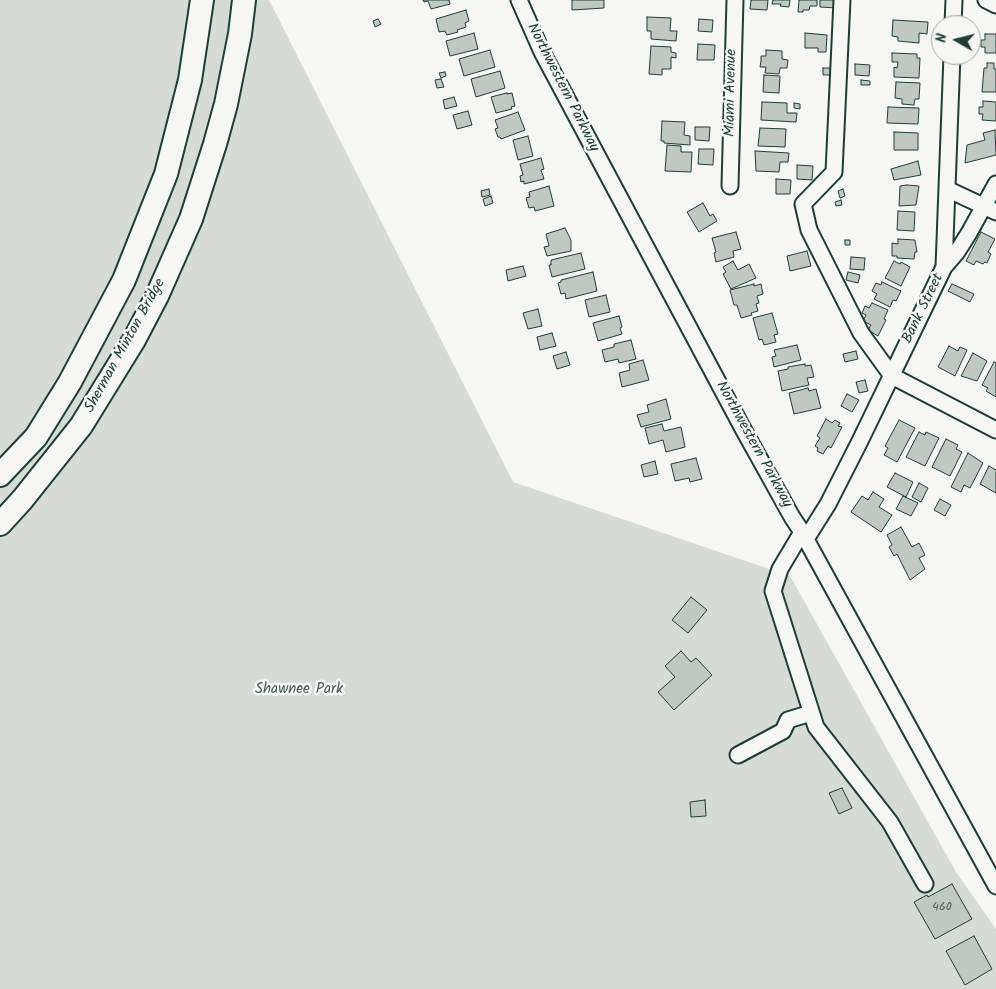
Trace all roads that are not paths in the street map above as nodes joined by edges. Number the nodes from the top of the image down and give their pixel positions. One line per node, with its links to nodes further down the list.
1 (202, 0): 19 (highway, Sherman Minton Bridge)
2 (234, 0): 20 (highway)
3 (244, 0): 21 (highway, Sherman Minton Bridge)
4 (519, 0): 22 (street, Northwestern Parkway)
5 (735, 0): 13 (street, Miami Avenue)
6 (842, 0): 17 (street)
7 (954, 0): 10 (street)
8 (986, 0): 9 (street)
9 (996, 5)
10 (953, 15)
11 (952, 65): 14 (street, Bank Street)
12 (996, 184): 15 (street)
13 (730, 186)
14 (947, 189): 15 (street); 16 (street, Bank Street)
15 (990, 210): 16 (street)
16 (944, 267): 17 (street, Bank Street)
17 (892, 376): 18 (street); 22 (street, Bank Street)
18 (996, 430)
19 (0, 475)
20 (0, 513)
21 (0, 524)
22 (804, 535): 23 (street, Bank Street); 26 (street, Northwestern Parkway)
23 (811, 713): 24 (street); 25 (street, Bank Street)
24 (738, 755)
25 (925, 884)
26 (996, 886)

